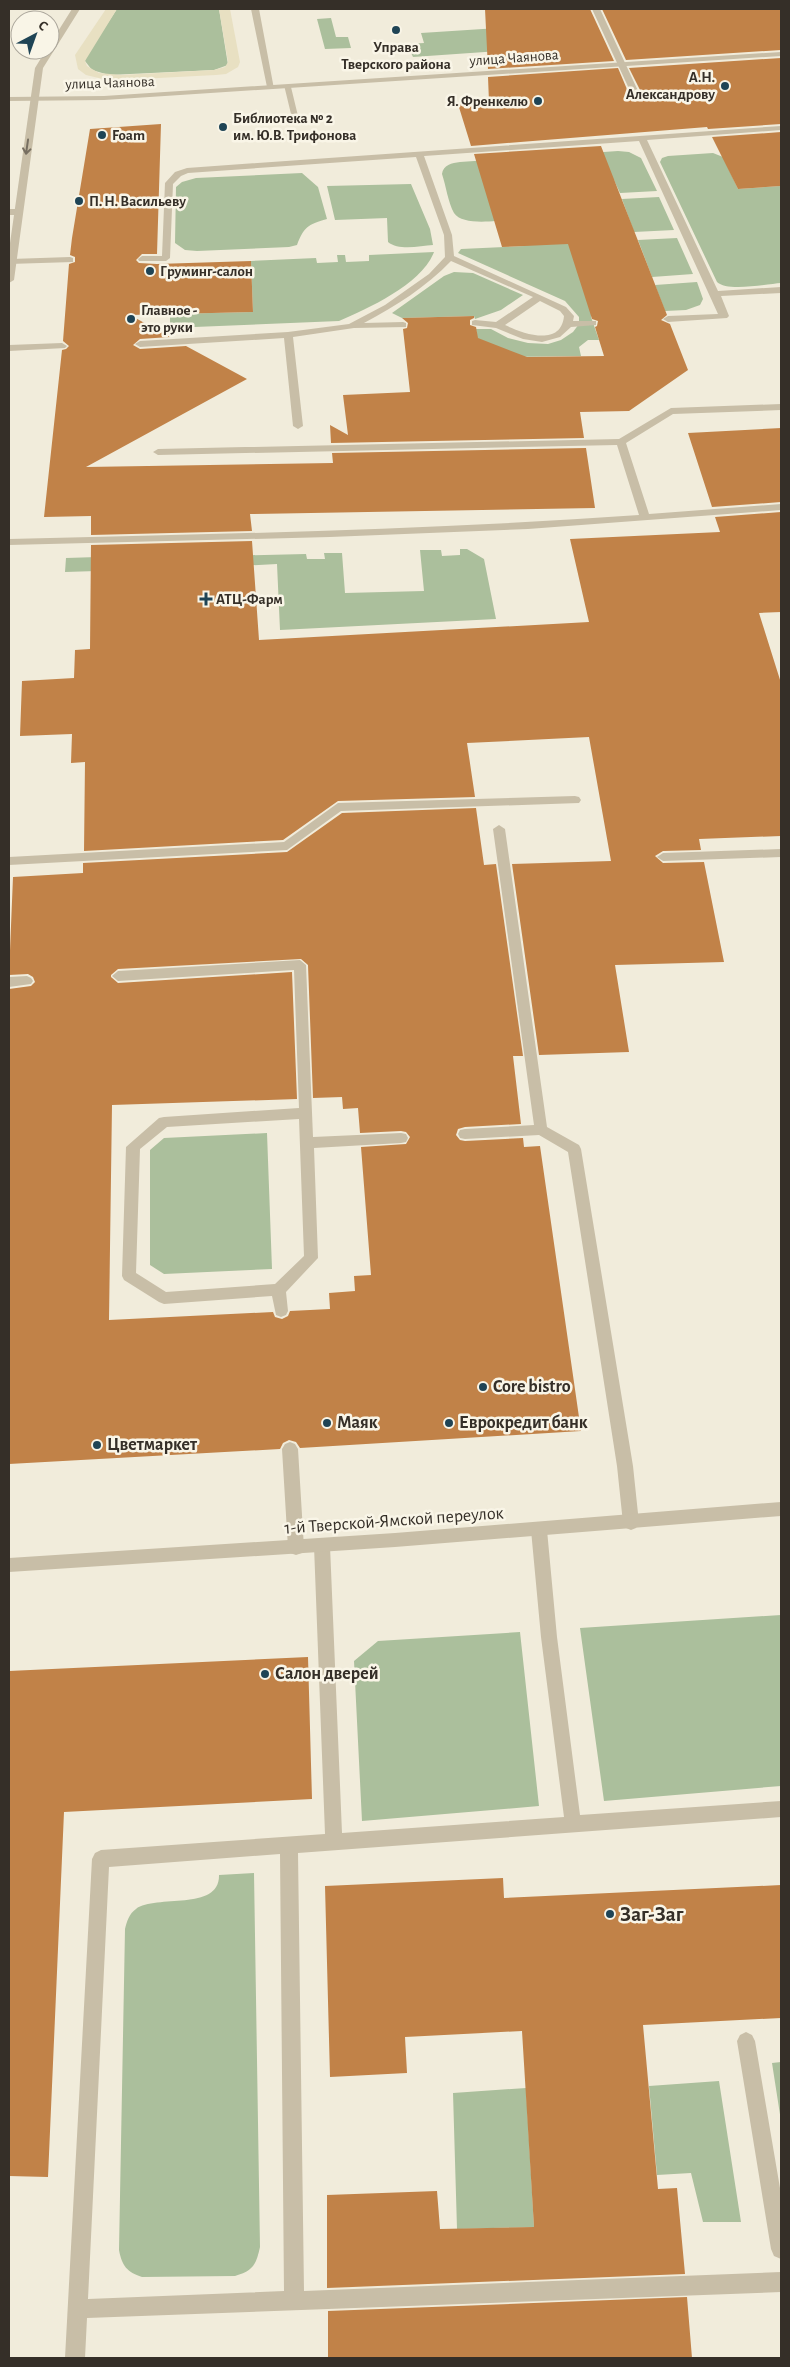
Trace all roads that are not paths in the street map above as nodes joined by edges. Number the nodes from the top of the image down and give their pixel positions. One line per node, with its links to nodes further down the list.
1 (76, 9): 10 (street)
2 (255, 9): 6 (street)
3 (596, 9): 5 (street)
4 (781, 54): 5 (street, улица Чаянова)
5 (622, 65): 7 (street, улица Чаянова); 8 (street)
6 (271, 87): 7 (street, улица Чаянова); 10 (street, улица Чаянова)
7 (287, 87): 11 (street)
8 (635, 93)
9 (9, 99): 10 (street, улица Чаянова)
10 (33, 99): 17 (street, one-way to 17)
11 (295, 114)
12 (781, 128): 13 (street)
13 (642, 138): 15 (street); 24 (street)
14 (304, 153): 16 (street)
15 (419, 154): 16 (street); 18 (street)
16 (307, 162): 19 (street)
17 (14, 212): 21 (street)
18 (450, 257): 25 (street); 32 (street)
19 (142, 258)
20 (70, 260): 21 (street)
21 (11, 262): 22 (street)
22 (9, 280)
23 (781, 290): 24 (street)
24 (715, 294): 26 (street)
25 (540, 297): 29 (street); 31 (street)
26 (668, 319)
27 (475, 323): 31 (street)
28 (593, 323): 29 (street)
29 (569, 324): 31 (street)
30 (402, 325): 32 (street)
31 (498, 325)
32 (351, 326): 33 (street)
33 (288, 334): 34 (street); 38 (street)
34 (140, 344)
35 (62, 346): 36 (street)
36 (9, 348)
37 (781, 407): 39 (street)
38 (298, 426)
39 (621, 442): 40 (street); 42 (street)
40 (158, 452)
41 (781, 508): 42 (street)
42 (645, 517): 43 (street)
43 (9, 542)
44 (575, 800): 48 (lane)
45 (499, 829): 53 (street)
46 (781, 853): 47 (street)
47 (663, 857)
48 (9, 861)
49 (118, 976): 52 (street)
50 (27, 981): 51 (street)
51 (9, 982)
52 (305, 1113): 56 (street); 57 (street)
53 (541, 1130): 54 (street); 61 (street)
54 (465, 1134)
55 (401, 1138): 56 (street)
56 (307, 1143): 57 (street)
57 (279, 1290): 58 (street)
58 (281, 1311)
59 (290, 1449): 64 (street)
60 (781, 1509): 61 (street, 1-й Тверской-Ямской переулок)
61 (631, 1522): 62 (street, 1-й Тверской-Ямской переулок)
62 (539, 1530): 63 (street, 1-й Тверской-Ямской переулок); 67 (street)
63 (322, 1546): 64 (street, 1-й Тверской-Ямской переулок); 68 (street)
64 (296, 1548): 65 (street, 1-й Тверской-Ямской переулок)
65 (9, 1564)
66 (781, 1809): 67 (street)
67 (573, 1824): 68 (street)
68 (334, 1842): 69 (street)
69 (289, 1845): 73 (street); 74 (street)
70 (746, 2041): 71 (street)
71 (781, 2249)
72 (781, 2282): 73 (street)
73 (294, 2300): 74 (street)
74 (78, 2309): 75 (street)
75 (75, 2358)

